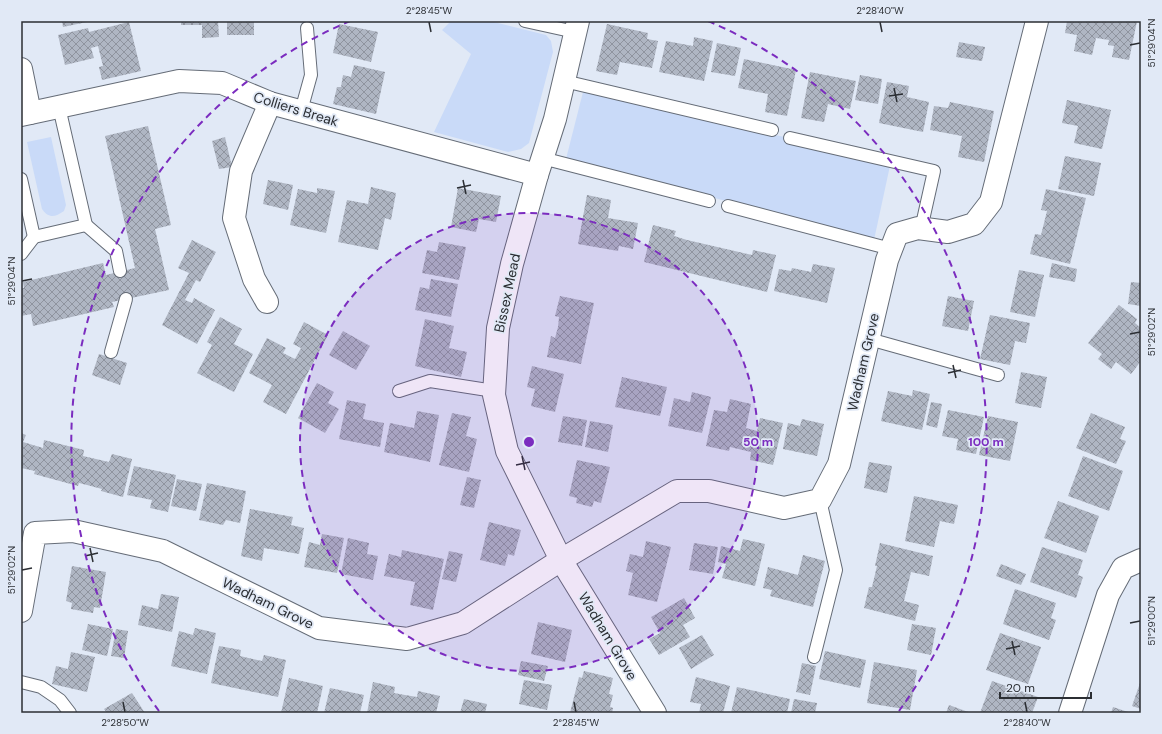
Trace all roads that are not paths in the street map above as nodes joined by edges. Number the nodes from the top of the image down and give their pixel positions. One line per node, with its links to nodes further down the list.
1 (525, 21): 3 (lane)
2 (1037, 21): 18 (street, Wadham Grove)
3 (576, 27): 6 (street, Bissex Mead)
4 (307, 28): 9 (lane)
5 (21, 69): 10 (street, Colliers Break)
6 (564, 81): 11 (lane); 13 (street, Bissex Mead)
7 (270, 104): 8 (street, Colliers Break); 9 (street, Colliers Break); 24 (street)
8 (59, 107): 10 (street, Colliers Break); 17 (lane)
9 (300, 112): 13 (street, Colliers Break)
10 (26, 114)
11 (772, 130)
12 (790, 138): 18 (lane)
13 (539, 166): 15 (lane); 29 (street, Bissex Mead)
14 (21, 179): 19 (lane)
15 (709, 201)
16 (728, 206): 20 (lane)
17 (86, 225): 19 (lane); 22 (lane)
18 (921, 229): 20 (street, Wadham Grove)
19 (34, 237): 21 (lane)
20 (892, 249): 25 (street, Wadham Grove)
21 (21, 254)
22 (120, 271)
23 (126, 299): 26 (lane)
24 (267, 302)
25 (869, 339): 27 (lane); 30 (street, Wadham Grove)
26 (111, 352)
27 (998, 375)
28 (399, 391): 29 (lane)
29 (494, 391): 32 (street, Bissex Mead)
30 (820, 500): 32 (street, Wadham Grove); 35 (lane)
31 (28, 531): 32 (street, Wadham Grove); 34 (street, Wadham Grove)
32 (561, 560): 38 (street, Wadham Grove)
33 (1141, 560): 39 (street)
34 (21, 611)
35 (814, 657)
36 (21, 682): 37 (lane)
37 (70, 713)
38 (655, 713)
39 (1070, 713)

